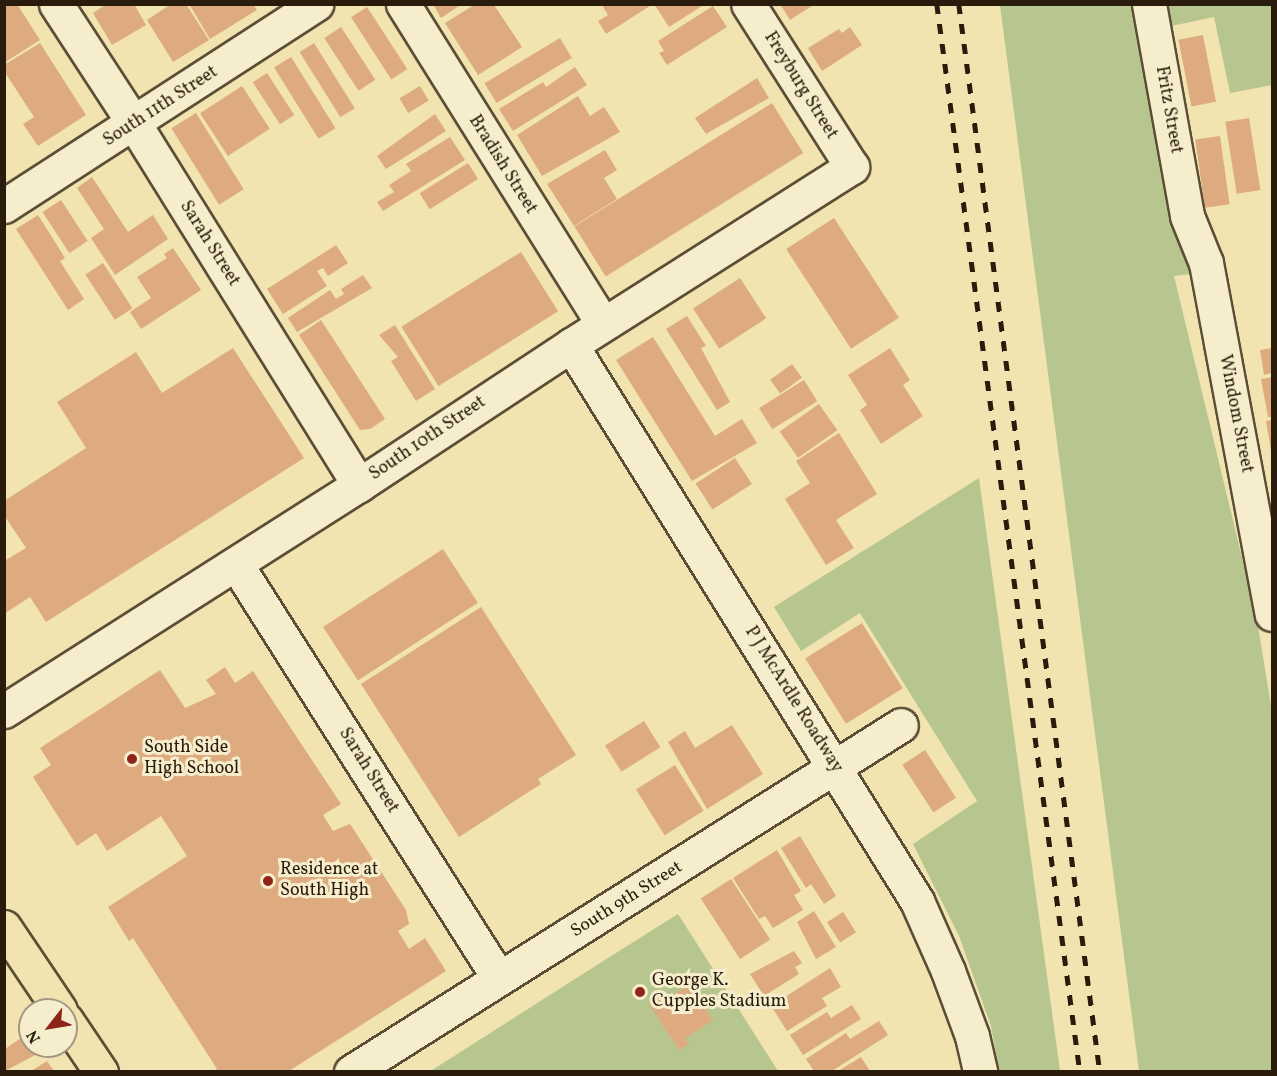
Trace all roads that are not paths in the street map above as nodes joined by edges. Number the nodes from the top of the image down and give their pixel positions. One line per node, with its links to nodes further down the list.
1 (56, 4): 6 (street, Sarah Street)
2 (316, 4): 6 (street, South 11th Street)
3 (403, 4): 10 (street, Bradish Street)
4 (748, 4): 7 (street, Freyburg Street)
5 (1149, 4): 9 (street, Fritz Street)
6 (135, 124): 8 (street, South 11th Street); 12 (street, Sarah Street)
7 (852, 167): 10 (street, South 10th Street)
8 (4, 206)
9 (1187, 216): 14 (street, Windom Street)
10 (603, 324): 11 (street, South 10th Street)
11 (571, 345): 12 (street, South 10th Street); 17 (street, P J McArdle Roadway)
12 (359, 485): 13 (street, South 10th Street)
13 (236, 564): 15 (street, South 10th Street); 19 (street, Sarah Street)
14 (1272, 614)
15 (4, 711)
16 (901, 725): 17 (street, South 9th Street)
17 (834, 766): 19 (street, South 9th Street); 24 (street, P J McArdle Roadway)
18 (4, 927): 20 (main road)
19 (499, 979): 23 (street, South 9th Street)
20 (52, 998)
21 (78, 1037): 22 (main road)
22 (101, 1071)
23 (351, 1071)
24 (980, 1071)

